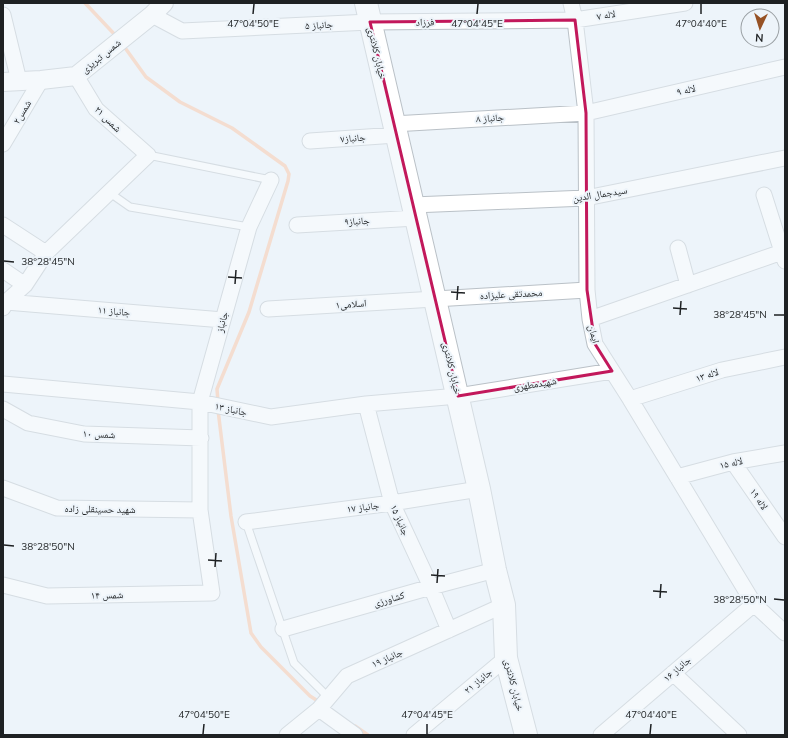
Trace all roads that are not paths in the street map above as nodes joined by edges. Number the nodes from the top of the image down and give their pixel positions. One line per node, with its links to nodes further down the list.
1 (571, 3): 6 (street, ایمان)
2 (685, 3): 6 (street, لاله ۷)
3 (158, 9): 4 (street, جانباز ۵); 8 (street, شمس تبریزی)
4 (368, 13): 6 (street, فرزاد); 12 (main road, خیابان کلانتری)
5 (3, 15): 10 (street)
6 (575, 20): 11 (street, ایمان)
7 (785, 67): 11 (street, لاله ۹)
8 (76, 76): 9 (street, شمس تبریزی); 15 (street, شمس ۲۱)
9 (41, 80): 10 (street, شمس تبریزی); 14 (street, شمس۲)
10 (11, 81)
11 (586, 113): 12 (street, جانباز ۸); 20 (street, ایمان)
12 (395, 129): 13 (street, جانباز۷); 21 (main road, خیابان کلانتری)
13 (310, 141)
14 (3, 144)
15 (148, 156): 17 (lane, جانباز); 18 (street)
16 (785, 158): 20 (street, سیدجمال الدین)
17 (271, 180): 24 (street, جانباز)
18 (110, 193): 24 (lane); 26 (street)
19 (764, 195): 27 (street)
20 (586, 198): 21 (street, سیدجمال الدین); 31 (street, ایمان)
21 (414, 211): 23 (street, جانباز۹); 32 (main road, خیابان کلانتری)
22 (3, 225): 26 (street)
23 (297, 225)
24 (249, 227): 36 (street, جانباز)
25 (678, 248): 30 (street)
26 (46, 253): 29 (street)
27 (784, 257): 30 (street)
28 (3, 270): 29 (street)
29 (25, 285): 33 (street)
30 (688, 285): 35 (street)
31 (586, 290): 32 (street, محمدتقی علیزاده); 35 (street, ایمان)
32 (435, 298): 34 (street, اسلامی۱); 40 (main road, خیابان کلانتری)
33 (4, 305): 36 (street, جانباز ۱۱)
34 (268, 309)
35 (590, 319): 38 (street, ایمان)
36 (223, 320): 42 (street, جانباز)
37 (785, 357): 41 (street, لاله ۱۳)
38 (612, 371): 40 (street, شهیدمطهری); 41 (street, ایمان)
39 (3, 384): 42 (street, جانباز ۱۳)
40 (458, 396): 43 (street, جانباز ۱۳); 50 (main road, خیابان کلانتری)
41 (630, 399): 48 (street, ایمان)
42 (200, 402): 43 (street, جانباز ۱۳); 45 (street, جانباز)
43 (366, 404): 51 (street, جانباز ۱۵)
44 (3, 409): 45 (street, شمس ۱۰)
45 (200, 438): 52 (street, جانباز)
46 (785, 453): 47 (street, لاله ۱۵)
47 (734, 462): 48 (street, لاله ۱۵); 54 (street, لاله ۱۹)
48 (677, 477): 59 (street, ایمان)
49 (3, 488): 52 (street, شهید حسینقلی زاده)
50 (479, 489): 51 (street, جانباز ۱۷); 55 (main road, خیابان کلانتری)
51 (392, 503): 53 (street, جانباز ۱۷); 57 (street, جانباز ۱۵)
52 (200, 510): 58 (street, جانباز)
53 (246, 522): 61 (lane)
54 (785, 537)
55 (496, 570): 57 (street, کشاورزی); 60 (main road, خیابان کلانتری)
56 (3, 585): 58 (street, شمس ۱۴)
57 (431, 587): 61 (street, کشاورزی); 62 (street, جانباز ۱۵)
58 (212, 593)
59 (754, 604): 63 (street, ایمان); 65 (street, جانباز ۱۶)
60 (504, 605): 62 (street, جانباز ۱۹); 64 (main road, خیابان کلانتری)
61 (283, 629): 66 (lane)
62 (449, 630): 66 (street, جانباز ۱۹)
63 (785, 633)
64 (506, 658): 70 (street, جانباز ۲۱); 71 (main road, خیابان کلانتری)
65 (674, 673): 72 (street, جانباز ۱۶); 73 (street)
66 (328, 697): 67 (street, جانباز ۱۹)
67 (319, 709): 68 (street, جانباز ۱۹); 69 (street)
68 (287, 735)
69 (355, 735)
70 (414, 735)
71 (526, 735)
72 (601, 735)
73 (739, 735)

